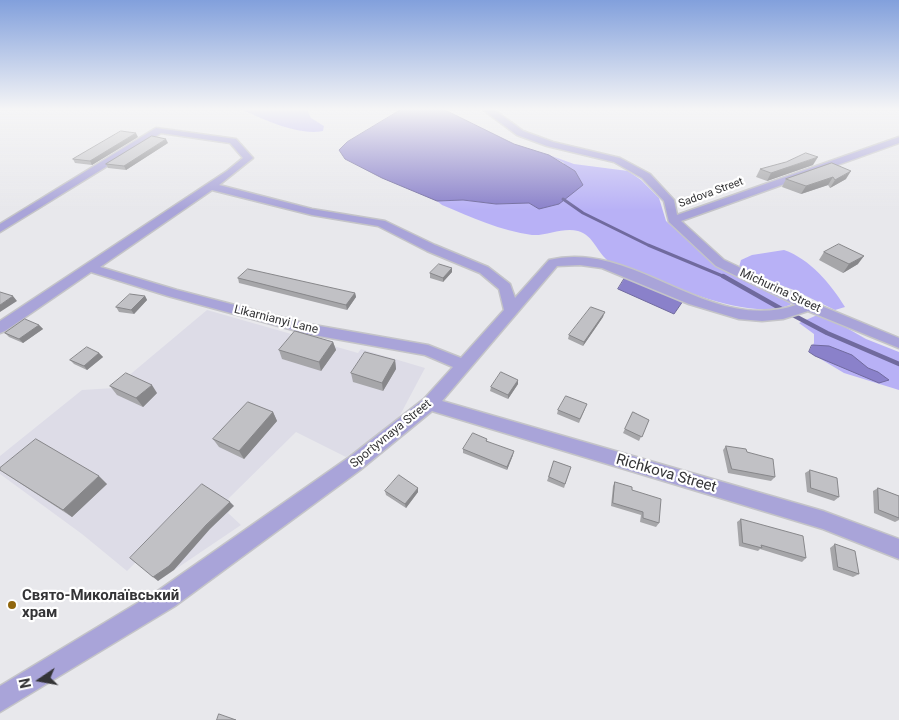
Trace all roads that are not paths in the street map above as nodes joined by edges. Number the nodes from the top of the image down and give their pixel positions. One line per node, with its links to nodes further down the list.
1 (139, 143): 7 (street)
2 (234, 143): 5 (street)
3 (546, 143): 6 (street, Sadova Street)
4 (892, 143): 6 (street, Sadova Street)
5 (210, 186): 8 (street); 10 (street)
6 (672, 220): 9 (street, Michurina Street)
7 (0, 229)
8 (90, 268): 11 (street); 13 (street, Likarnianyi Lane)
9 (809, 306): 10 (street, Sportyvnaya Street); 12 (street, Michurina Street)
10 (511, 311): 13 (street, Sportyvnaya Street)
11 (0, 328)
12 (899, 343)
13 (462, 365): 14 (street, Sportyvnaya Street)
14 (430, 404): 15 (street, Richkova Street); 16 (street, Sportyvnaya Street)
15 (899, 549)
16 (0, 700)

